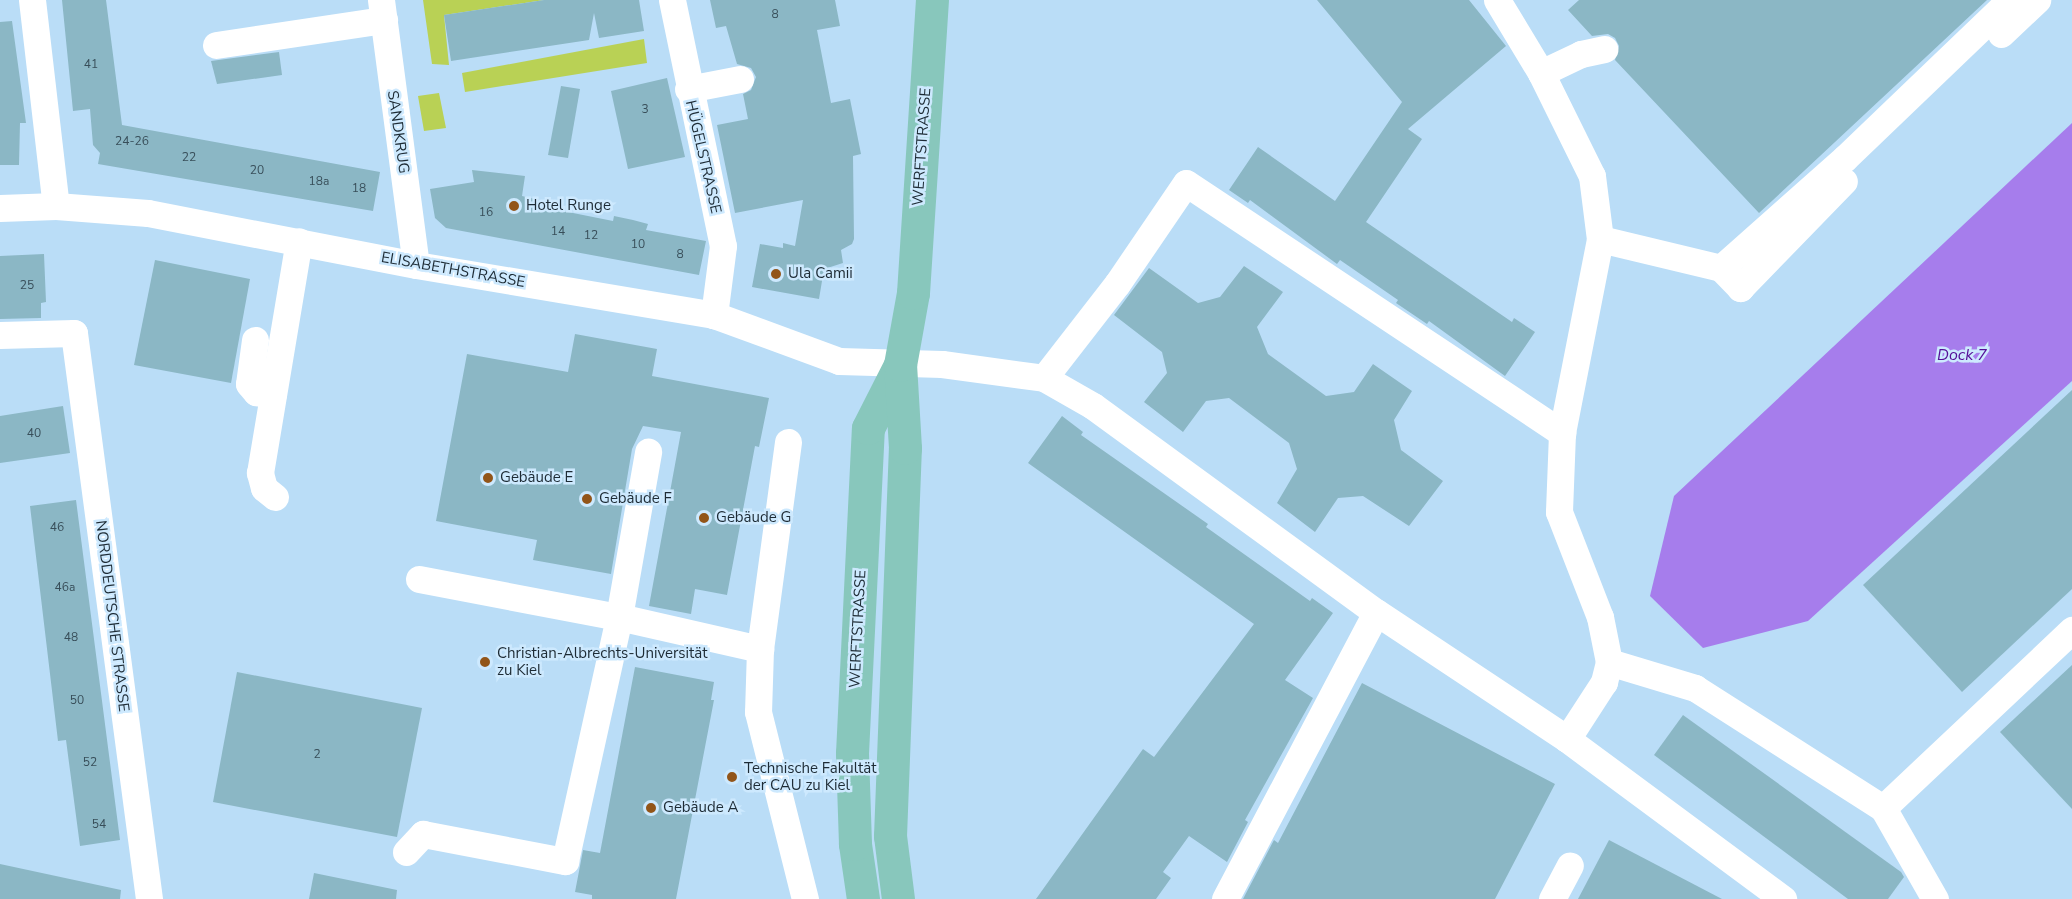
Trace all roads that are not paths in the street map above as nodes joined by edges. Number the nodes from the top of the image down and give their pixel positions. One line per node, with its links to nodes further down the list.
1 (32, 0): 14 (street)
2 (672, 0): 12 (street, HÜGELSTRASSE)
3 (932, 0): 22 (main road, WERFTSTRASSE)
4 (1497, 0): 10 (street)
5 (2010, 0): 13 (street)
6 (2037, 0): 13 (street)
7 (382, 10): 8 (street); 18 (street, SANDKRUG)
8 (216, 45)
9 (1604, 49): 10 (street)
10 (1541, 73): 16 (street)
11 (740, 79): 12 (street)
12 (688, 89): 19 (street, HÜGELSTRASSE)
13 (1850, 164): 16 (street)
14 (56, 206): 15 (street, ELISABETHSTRASSE); 17 (street, ELISABETHSTRASSE)
15 (0, 208)
16 (1599, 239): 25 (street)
17 (299, 242): 18 (street, ELISABETHSTRASSE); 24 (street)
18 (416, 265): 19 (street, ELISABETHSTRASSE)
19 (714, 315): 22 (street, ELISABETHSTRASSE)
20 (0, 336): 39 (street, NORDDEUTSCHE STRASSE)
21 (255, 340): 24 (street)
22 (900, 365): 23 (street, ELISABETHSTRASSE); 41 (main road, WERFTSTRASSE); 42 (main road, WERFTSTRASSE)
23 (1044, 378): 25 (street); 30 (street)
24 (273, 395): 28 (street)
25 (1562, 433): 34 (street)
26 (788, 442): 33 (street)
27 (648, 452): 31 (street)
28 (275, 497)
29 (419, 579): 31 (street)
30 (1376, 612): 35 (street); 43 (street)
31 (619, 617): 33 (street); 37 (street)
32 (2072, 630): 36 (street)
33 (759, 649): 40 (street)
34 (1609, 662): 35 (street); 36 (street)
35 (1567, 739): 45 (street)
36 (1884, 808): 46 (street)
37 (406, 852)
38 (1570, 865): 44 (street)
39 (149, 899)
40 (805, 899)
41 (863, 899)
42 (898, 899)
43 (1225, 899)
44 (1552, 899)
45 (1783, 899)
46 (1935, 899)

